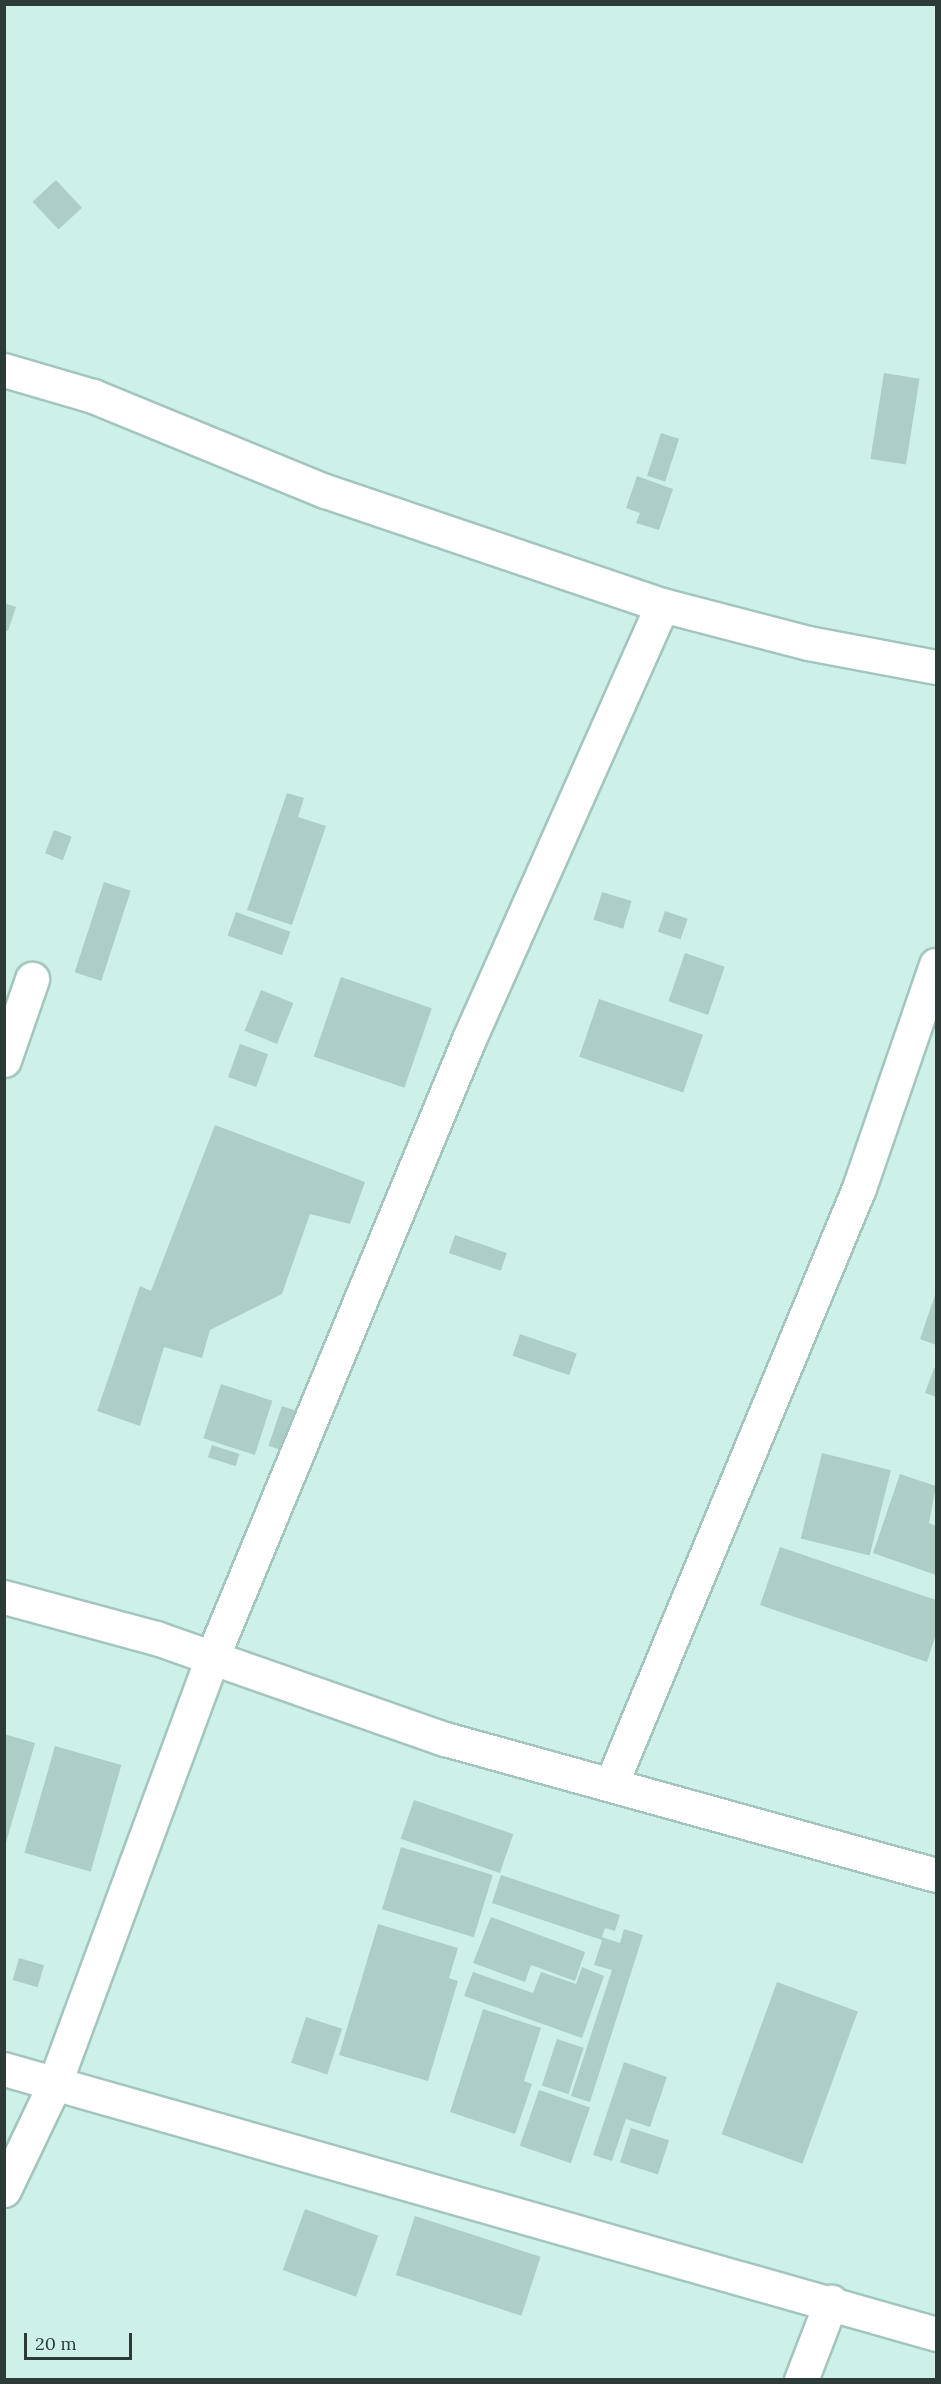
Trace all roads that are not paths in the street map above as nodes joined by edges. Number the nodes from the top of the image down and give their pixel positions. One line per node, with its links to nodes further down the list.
1 (4, 370): 2 (street)
2 (662, 605): 3 (street); 8 (street)
3 (936, 667)
4 (936, 965): 9 (street)
5 (32, 979): 6 (street)
6 (4, 1060)
7 (4, 1596): 8 (street)
8 (211, 1660): 9 (street); 12 (street)
9 (612, 1782): 10 (street)
10 (936, 1875)
11 (4, 2069): 12 (street)
12 (54, 2085): 13 (street); 14 (street)
13 (4, 2190)
14 (831, 2302): 15 (street); 16 (street)
15 (936, 2334)
16 (801, 2379)

